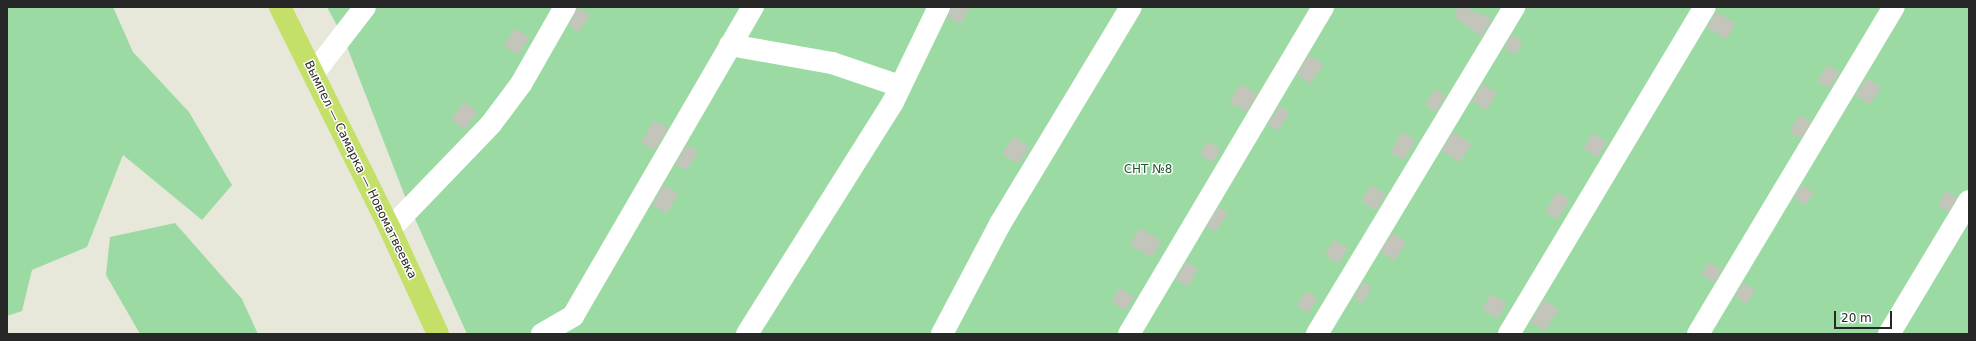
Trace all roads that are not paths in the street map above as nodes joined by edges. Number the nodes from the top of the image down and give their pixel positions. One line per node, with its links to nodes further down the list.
1 (280, 7): 12 (main road, Вымпел — Самарка — Новоматвеевка)
2 (365, 7): 12 (street)
3 (565, 7): 15 (street)
4 (753, 7): 11 (street)
5 (938, 7): 13 (street)
6 (1131, 7): 19 (street)
7 (1323, 7): 20 (street)
8 (1514, 7): 21 (street)
9 (1705, 7): 22 (street)
10 (1894, 7): 23 (street)
11 (730, 45): 13 (street); 17 (street)
12 (314, 73): 15 (main road, Вымпел — Самарка — Новоматвеевка)
13 (900, 86): 18 (street)
14 (1969, 201): 24 (street)
15 (390, 229): 16 (main road, Вымпел — Самарка — Новоматвеевка)
16 (438, 334)
17 (542, 334)
18 (747, 334)
19 (942, 334)
20 (1129, 334)
21 (1317, 334)
22 (1509, 334)
23 (1698, 334)
24 (1890, 334)

